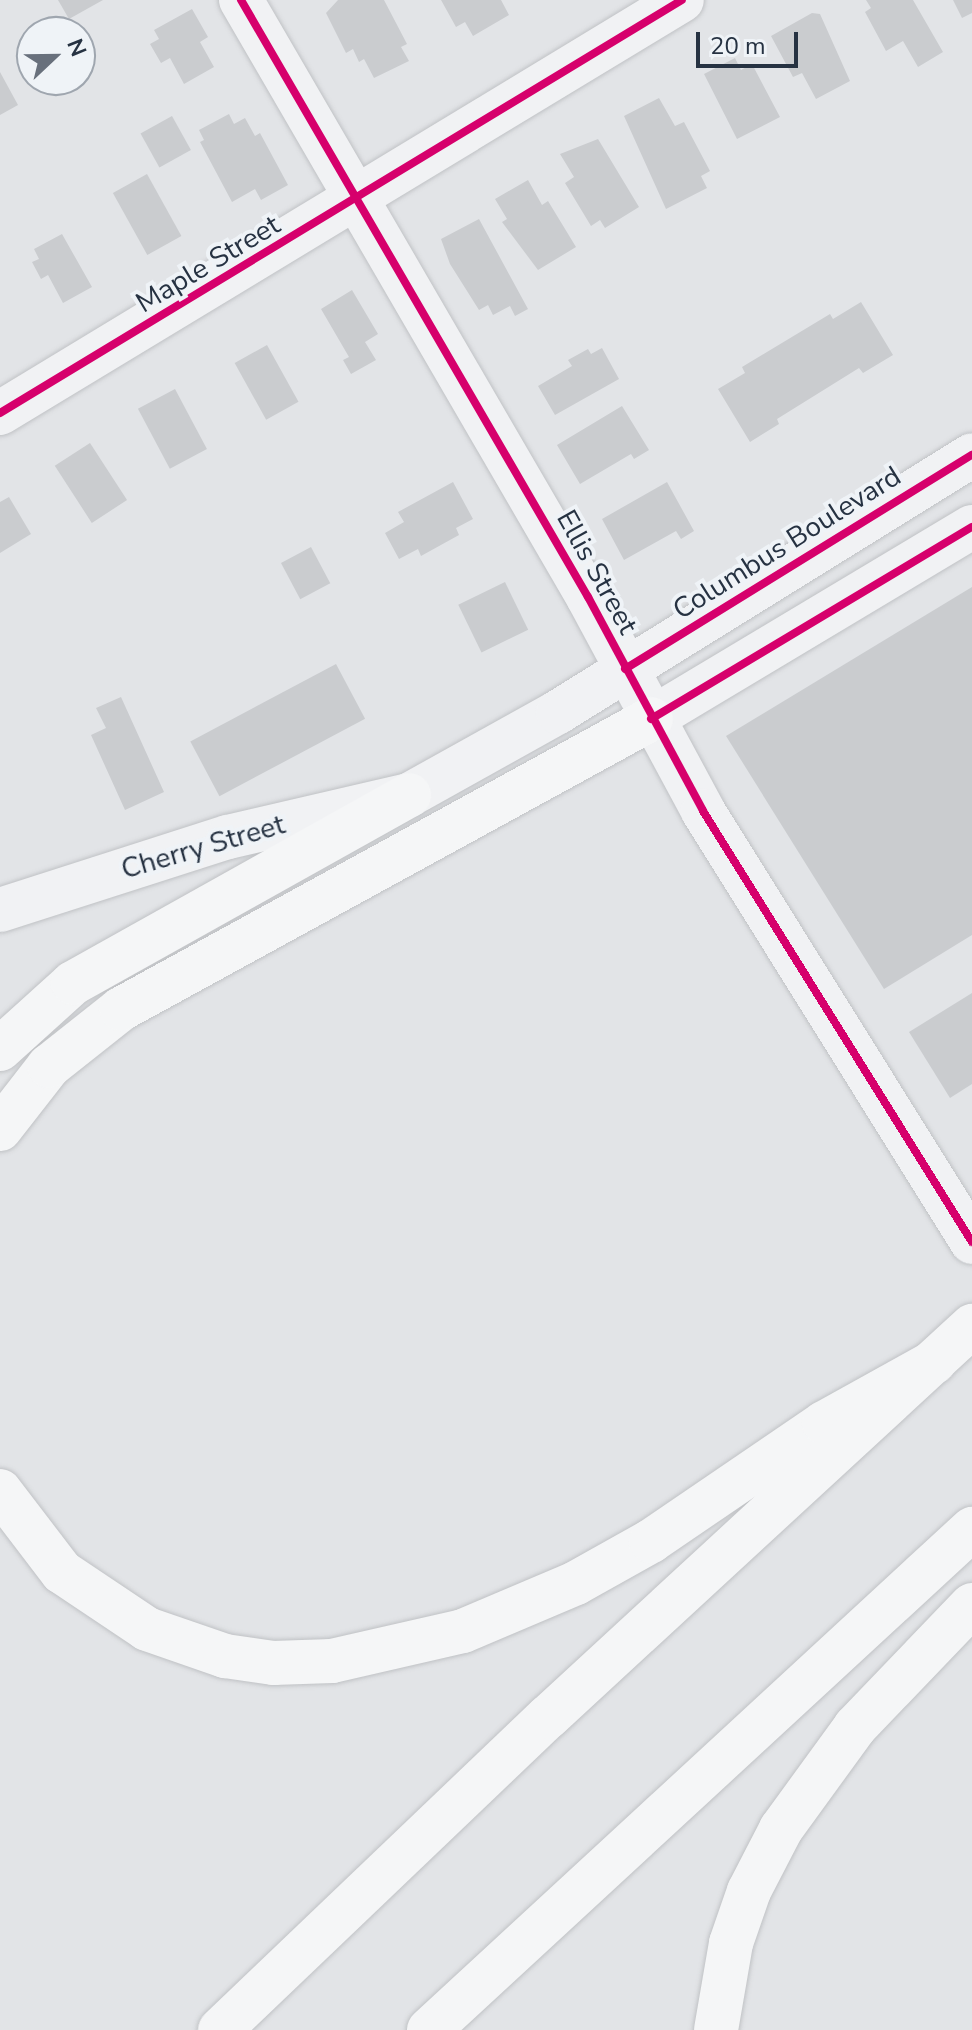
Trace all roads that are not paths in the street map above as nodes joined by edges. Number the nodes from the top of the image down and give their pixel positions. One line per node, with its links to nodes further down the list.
1 (241, 0): 3 (street, Ellis Street)
2 (682, 0): 3 (street, Maple Street)
3 (355, 202): 4 (street, Maple Street); 7 (street, Ellis Street)
4 (0, 413)
5 (972, 455): 7 (street, Columbus Boulevard)
6 (972, 527): 8 (street)
7 (625, 669): 8 (street, Ellis Street); 9 (street, Columbus Boulevard)
8 (651, 719): 12 (highway); 13 (street, Ellis Street)
9 (409, 795): 10 (street, Cherry Street); 11 (highway)
10 (0, 910)
11 (0, 1049)
12 (0, 1129)
13 (962, 1225)
14 (972, 1326): 15 (highway)
15 (934, 1362): 16 (highway); 19 (highway)
16 (0, 1491)
17 (972, 1529): 20 (highway)
18 (972, 1605): 21 (highway)
19 (220, 2030)
20 (429, 2030)
21 (716, 2030)

